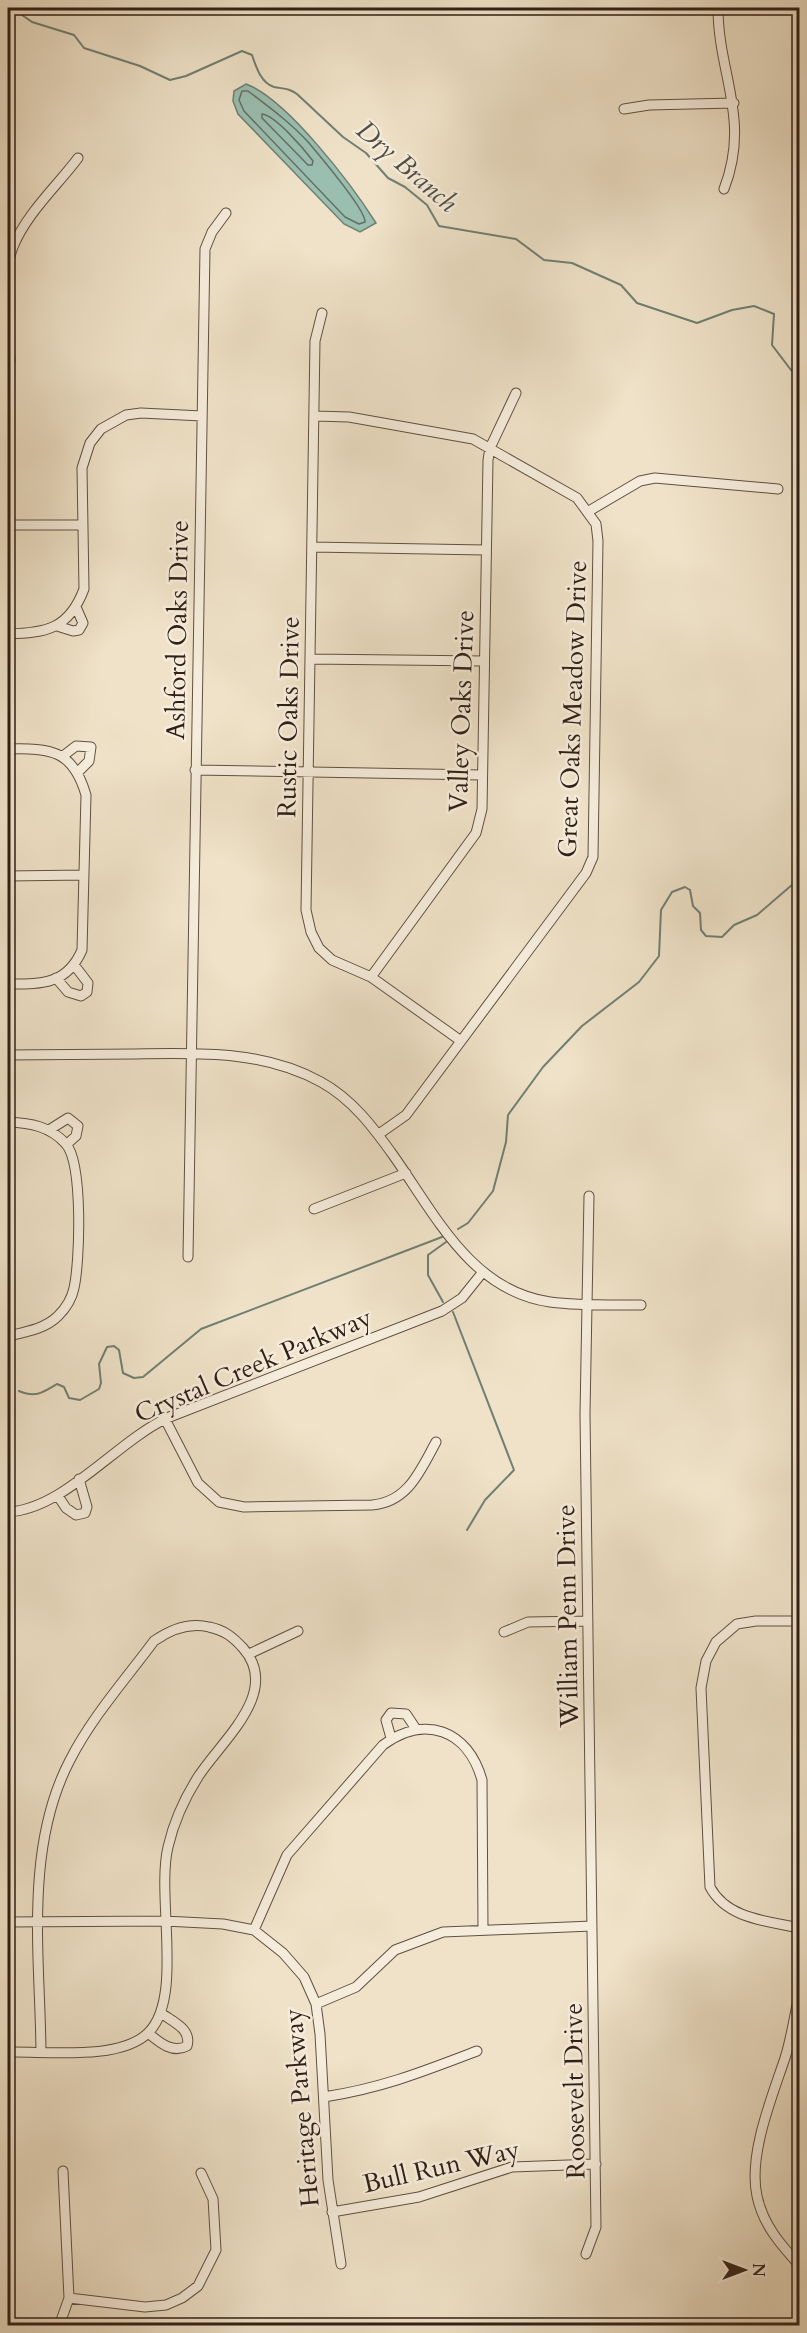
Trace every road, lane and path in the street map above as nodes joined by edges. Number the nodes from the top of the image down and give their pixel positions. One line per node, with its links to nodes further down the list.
1 (718, 8): 2 (street)
2 (734, 103): 3 (street); 5 (street)
3 (624, 109)
4 (78, 158): 7 (street)
5 (724, 189)
6 (226, 213): 11 (street, Ashford Oaks Drive)
7 (8, 303): 9 (street)
8 (322, 314): 12 (street, Rustic Oaks Drive)
9 (8, 370)
10 (516, 393): 13 (street)
11 (202, 416): 17 (street); 27 (street, Ashford Oaks Drive)
12 (315, 416): 13 (street); 18 (street, Rustic Oaks Drive)
13 (490, 448): 15 (street); 19 (street, Valley Oaks Drive)
14 (778, 489): 15 (street)
15 (589, 511): 37 (street, Great Oaks Meadow Drive)
16 (8, 525): 17 (street)
17 (83, 525): 20 (street)
18 (312, 547): 19 (street); 23 (street, Rustic Oaks Drive)
19 (486, 550): 24 (street, Valley Oaks Drive)
20 (76, 607): 21 (street); 21 (street)
21 (57, 626): 22 (street)
22 (8, 634)
23 (310, 659): 24 (street); 29 (street, Rustic Oaks Drive)
24 (484, 662): 30 (street, Valley Oaks Drive)
25 (8, 749): 26 (street)
26 (63, 756): 28 (street); 28 (street)
27 (195, 770): 29 (street); 38 (street, Ashford Oaks Drive)
28 (78, 772): 31 (street)
29 (309, 772): 30 (street); 34 (street, Rustic Oaks Drive)
30 (483, 775): 34 (street, Valley Oaks Drive)
31 (84, 875): 32 (street); 33 (street)
32 (8, 876)
33 (75, 966): 35 (street); 35 (street)
34 (371, 977): 37 (street, Rustic Oaks Drive)
35 (56, 978): 36 (street)
36 (8, 984)
37 (461, 1041): 42 (street, Great Oaks Meadow Drive)
38 (191, 1053): 39 (street); 42 (street); 47 (street, Ashford Oaks Drive)
39 (8, 1055)
40 (8, 1122): 41 (street)
41 (49, 1130): 43 (street); 43 (street)
42 (379, 1134): 44 (street)
43 (67, 1144): 51 (street)
44 (406, 1173): 46 (street); 48 (street)
45 (589, 1196): 49 (street, William Penn Drive)
46 (314, 1209)
47 (188, 1257)
48 (482, 1273): 49 (street); 52 (street, Crystal Creek Parkway)
49 (587, 1305): 50 (street); 57 (street, William Penn Drive)
50 (641, 1305)
51 (8, 1336)
52 (165, 1419): 53 (street); 54 (street, Crystal Creek Parkway)
53 (436, 1442)
54 (79, 1479): 55 (street, Crystal Creek Parkway); 55 (street)
55 (58, 1496): 56 (street, Crystal Creek Parkway)
56 (8, 1512)
57 (588, 1621): 60 (street); 67 (street, William Penn Drive)
58 (800, 1621): 68 (street)
59 (298, 1631): 61 (street)
60 (504, 1632)
61 (249, 1654): 64 (street); 66 (street)
62 (416, 1729): 63 (street); 63 (street); 70 (street)
63 (391, 1738): 69 (street)
64 (165, 1921): 66 (street, Heritage Parkway); 69 (street, Heritage Parkway); 73 (street)
65 (8, 1922): 66 (street, Heritage Parkway)
66 (39, 1922): 75 (street)
67 (592, 1926): 70 (street); 79 (street, Roosevelt Drive)
68 (800, 1928)
69 (254, 1930): 72 (street, Heritage Parkway)
70 (483, 1930): 72 (street)
71 (800, 1990): 85 (street)
72 (316, 2004): 78 (street, Heritage Parkway)
73 (161, 2013): 74 (street); 74 (street)
74 (148, 2033): 75 (street)
75 (41, 2051): 77 (street)
76 (477, 2051): 78 (street)
77 (8, 2052)
78 (324, 2097): 82 (street, Heritage Parkway)
79 (596, 2164): 82 (street, Bull Run Way); 83 (street, Roosevelt Drive)
80 (63, 2171): 86 (street)
81 (201, 2173): 86 (street)
82 (332, 2211): 84 (street, Heritage Parkway)
83 (586, 2254)
84 (341, 2264)
85 (800, 2266)
86 (69, 2298): 87 (street)
87 (59, 2325)

